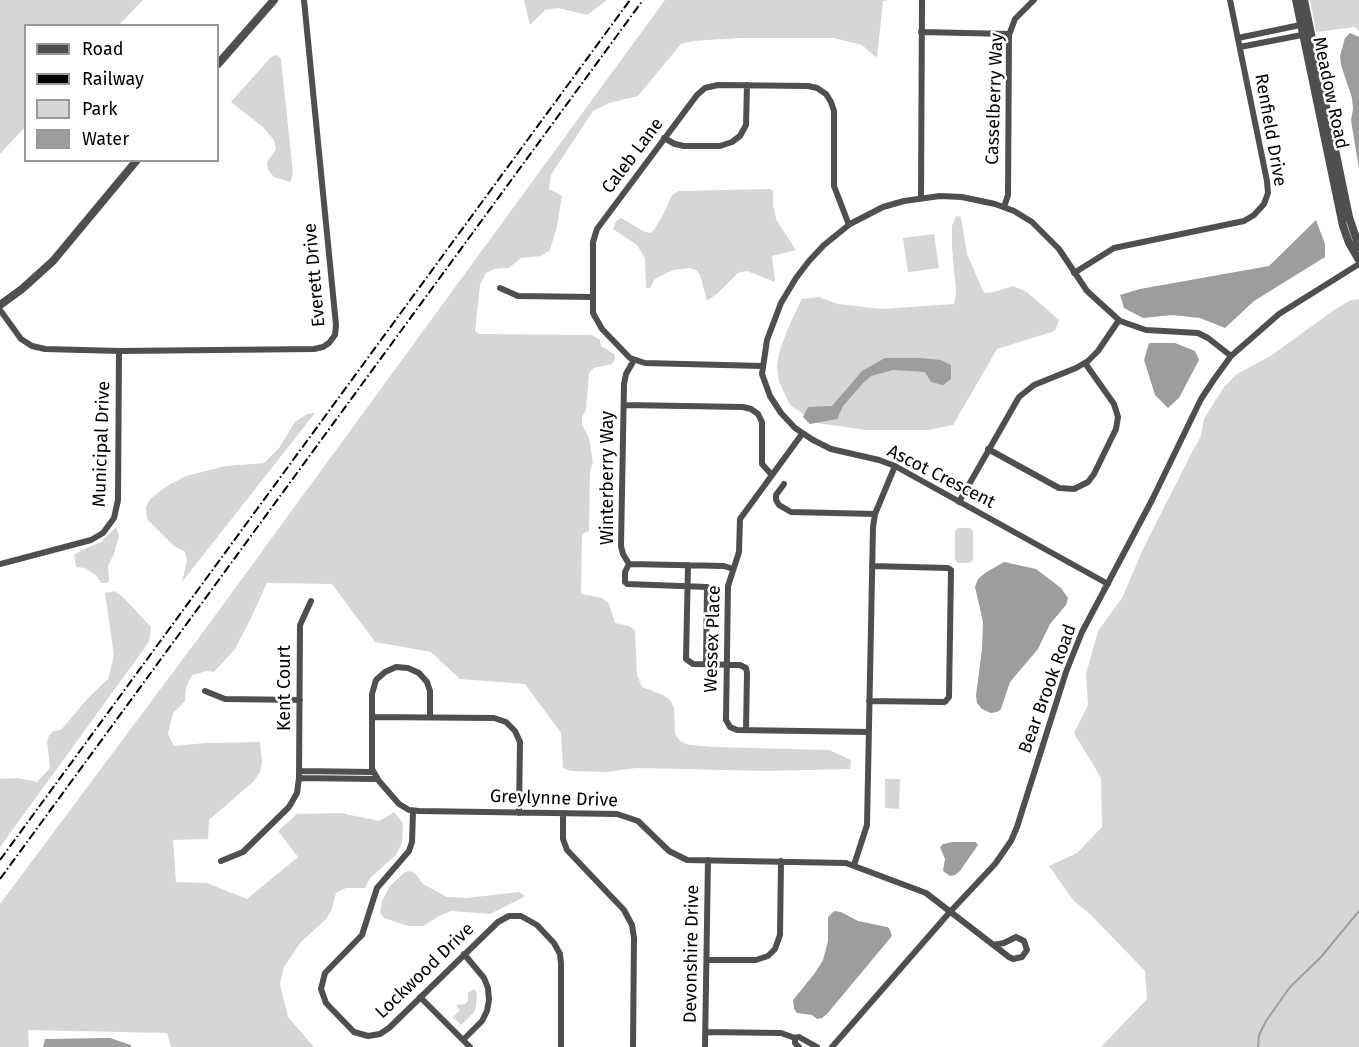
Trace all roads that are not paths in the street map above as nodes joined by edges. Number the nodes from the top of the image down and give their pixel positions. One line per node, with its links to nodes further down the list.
1 (274, 0): 14 (street)
2 (304, 0): 29 (street, Everett Drive)
3 (922, 0): 9 (street)
4 (1034, 0): 10 (street, Casselberry Way)
5 (1230, 0): 12 (street, Renfield Drive)
6 (1296, 0): 8 (street, Meadow Road)
7 (1304, 0): 8 (street, Meadow Road)
8 (1304, 24): 11 (street, Meadow Road); 12 (street)
9 (921, 32): 10 (street); 18 (street)
10 (1009, 34): 19 (street, Casselberry Way)
11 (1306, 34): 13 (street); 21 (street, Meadow Road); 22 (street, Meadow Road)
12 (1238, 38): 13 (street, Renfield Drive)
13 (1240, 47): 23 (street, Renfield Drive)
14 (219, 63)
15 (747, 85): 16 (street, Caleb Lane); 16 (street); 20 (street, Caleb Lane)
16 (664, 138): 25 (street, Caleb Lane)
17 (135, 162): 26 (street)
18 (921, 198): 19 (street, Ascot Crescent); 20 (street, Ascot Crescent)
19 (1004, 207): 23 (street, Ascot Crescent)
20 (849, 225): 33 (street, Ascot Crescent)
21 (1359, 247)
22 (1359, 262): 30 (street, Bear Brook Road)
23 (1074, 273): 28 (street, Ascot Crescent)
24 (500, 288): 25 (street)
25 (592, 297): 31 (street, Caleb Lane)
26 (0, 305)
27 (0, 310): 29 (street, Everett Drive)
28 (1119, 320): 30 (street, Ascot Crescent); 32 (street)
29 (119, 351): 42 (street, Municipal Drive)
30 (1231, 356): 47 (street, Bear Brook Road)
31 (634, 360): 33 (street); 34 (street, Winterberry Way)
32 (1085, 363): 36 (street); 36 (street)
33 (762, 366): 35 (street, Ascot Crescent)
34 (624, 405): 38 (street); 43 (street, Winterberry Way)
35 (802, 434): 37 (street, Ascot Crescent); 38 (street, Wessex Place)
36 (988, 449): 40 (street)
37 (895, 466): 40 (street, Ascot Crescent); 41 (street)
38 (771, 474): 46 (street, Wessex Place)
39 (784, 484): 41 (street)
40 (959, 502): 47 (street, Ascot Crescent)
41 (875, 514): 45 (street)
42 (0, 564)
43 (629, 564): 44 (street, Winterberry Way); 48 (street)
44 (688, 565): 46 (street, Winterberry Way); 48 (street)
45 (872, 566): 54 (street); 54 (street)
46 (733, 569): 51 (street, Wessex Place)
47 (1108, 584): 69 (street, Bear Brook Road)
48 (687, 585): 50 (street); 50 (street)
49 (311, 601): 53 (street, Kent Court)
50 (706, 664): 51 (street)
51 (727, 665): 57 (street, Wessex Place); 57 (street)
52 (205, 691): 53 (street)
53 (300, 700): 60 (street, Kent Court)
54 (869, 701): 58 (street)
55 (372, 717): 56 (street); 56 (street); 59 (street)
56 (430, 717): 63 (street)
57 (746, 730): 58 (street)
58 (868, 732): 68 (street)
59 (373, 772): 60 (street); 61 (street)
60 (299, 774): 61 (street); 66 (street, Kent Court)
61 (376, 778): 62 (street)
62 (413, 811): 63 (street, Greylynne Drive); 73 (street, Lockwood Drive)
63 (519, 813): 64 (street, Greylynne Drive)
64 (563, 813): 65 (street, Greylynne Drive); 79 (street)
65 (708, 860): 67 (street, Greylynne Drive); 72 (street, Devonshire Drive)
66 (221, 861)
67 (781, 861): 68 (street, Greylynne Drive); 72 (street)
68 (854, 866): 69 (street, Greylynne Drive)
69 (949, 913): 70 (street, Greylynne Drive); 83 (street, Bear Brook Road)
70 (994, 945): 70 (street, Greylynne Drive)
71 (464, 954): 73 (street, Lockwood Drive); 76 (street); 78 (street, Lockwood Drive)
72 (707, 960): 74 (street, Devonshire Drive)
73 (420, 997): 76 (street)
74 (706, 1032): 75 (street); 80 (street, Devonshire Drive)
75 (795, 1038): 81 (street); 82 (street)
76 (463, 1040): 77 (street)
77 (470, 1047)
78 (561, 1047)
79 (633, 1047)
80 (705, 1047)
81 (799, 1047)
82 (817, 1047)
83 (832, 1047)

